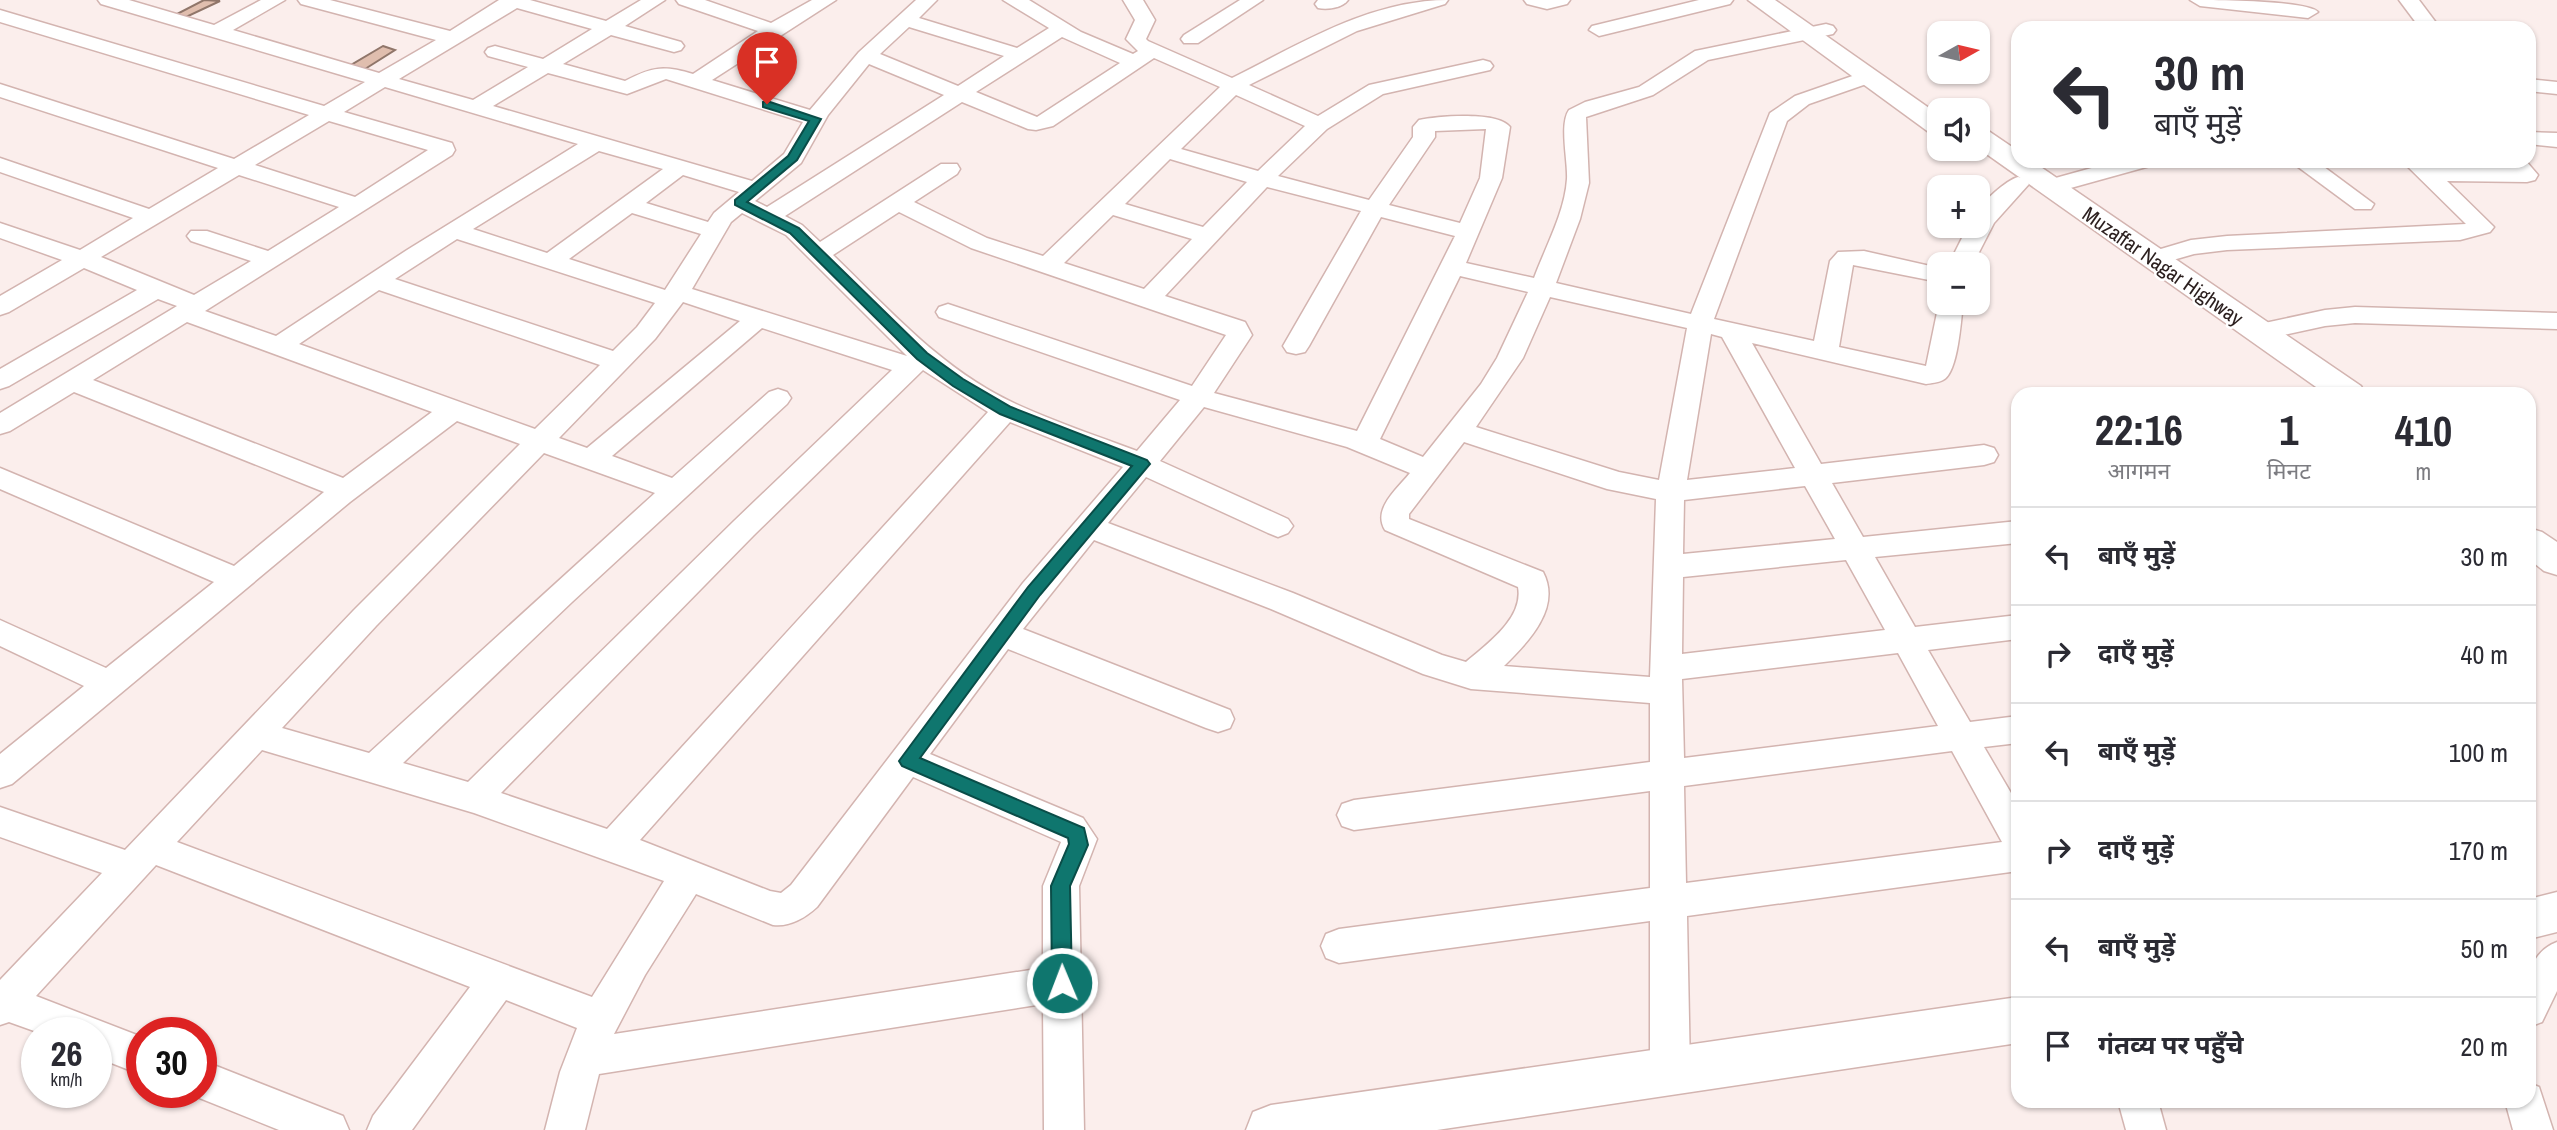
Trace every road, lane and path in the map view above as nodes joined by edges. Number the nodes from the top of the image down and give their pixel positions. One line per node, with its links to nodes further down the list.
1 (108, 0): 30 (street)
2 (275, 0): 30 (street)
3 (308, 0): 32 (street)
4 (654, 0): 26 (street)
5 (685, 0): 20 (street)
6 (826, 0): 28 (street)
7 (927, 0): 23 (street)
8 (1013, 0): 27 (street)
9 (1133, 0): 39 (street)
10 (1253, 0): 33 (street)
11 (1438, 0): 45 (street)
12 (1534, 0): 13 (street)
13 (1560, 0)
14 (1723, 0): 29 (street)
15 (1760, 0): 31 (main road)
16 (1783, 0): 31 (main road)
17 (2200, 0): 21 (street)
18 (2409, 0): 24 (street)
19 (514, 1): 26 (street); 32 (street)
20 (719, 4): 28 (street)
21 (2308, 13)
22 (0, 16): 25 (street)
23 (905, 20): 37 (street); 38 (street)
24 (2425, 21)
25 (32, 26): 34 (street); 52 (street)
26 (609, 27): 35 (street); 40 (street)
27 (1062, 29): 37 (street); 39 (street)
28 (773, 30): 44 (street)
29 (1599, 30)
30 (216, 31): 43 (street)
31 (1817, 32): 42 (main road); 50 (main road); 101 (street)
32 (453, 38): 43 (street)
33 (1191, 39)
34 (0, 40)
35 (674, 46)
36 (495, 52): 40 (street)
37 (1020, 55): 49 (street)
38 (866, 56): 49 (street); 53 (street)
39 (1144, 56): 45 (street); 49 (street)
40 (545, 66): 44 (street); 51 (street)
41 (1483, 66): 55 (street)
42 (1868, 77): 54 (main road); 111 (street)
43 (384, 79): 51 (street); 52 (street)
44 (695, 82): 53 (street)
45 (1234, 85): 55 (street); 60 (street)
46 (2536, 86): 47 (street)
47 (2557, 88)
48 (0, 90): 64 (street)
49 (961, 93): 83 (street)
50 (1927, 102)
51 (477, 107): 58 (street)
52 (328, 113): 64 (street); 80 (street)
53 (816, 119): 76 (street)
54 (1927, 119)
55 (1319, 124): 73 (street)
56 (2536, 138): 57 (street)
57 (2557, 140)
58 (596, 143): 65 (street); 85 (street)
59 (1990, 145): 61 (main road, Muzaffar Nagar Highway)
60 (1164, 150): 73 (street); 81 (street)
61 (2011, 160)
62 (1986, 161): 74 (main road, Muzaffar Nagar Highway)
63 (0, 165): 84 (street)
64 (238, 166): 80 (street); 84 (street)
65 (680, 167): 76 (street); 79 (street)
66 (2023, 168): 75 (main road, Muzaffar Nagar Highway)
67 (2117, 168): 75 (street)
68 (2311, 168): 78 (street)
69 (2421, 168): 94 (street)
70 (2432, 168): 71 (street)
71 (2520, 168)
72 (949, 169): 77 (street)
73 (1262, 179): 82 (street); 90 (street)
74 (2018, 184): 91 (street); 121 (main road, Muzaffar Nagar Highway)
75 (2049, 187): 94 (main road, Muzaffar Nagar Highway)
76 (747, 196): 83 (street); 86 (street)
77 (897, 202): 92 (street); 97 (street)
78 (2363, 204)
79 (629, 205): 86 (street); 96 (street)
80 (358, 206): 95 (street)
81 (1108, 206): 90 (street); 97 (street)
82 (1374, 209): 87 (street); 87 (street); 115 (street)
83 (769, 216): 92 (street)
84 (151, 217): 93 (street)
85 (454, 231): 96 (street); 100 (street)
86 (714, 231): 103 (street)
87 (1468, 232): 98 (street)
88 (3, 234): 93 (street)
89 (199, 236): 95 (street)
90 (1208, 236): 104 (street)
91 (1966, 252)
92 (819, 253): 118 (street)
93 (81, 258): 102 (street); 105 (street)
94 (2152, 259): 113 (main road, Muzaffar Nagar Highway)
95 (271, 260): 106 (street)
96 (550, 262): 103 (street)
97 (1047, 266): 104 (street)
98 (1452, 267): 101 (street); 130 (street)
99 (1927, 272): 116 (street)
100 (376, 281): 114 (street); 117 (street)
101 (1542, 288): 111 (street); 128 (street)
102 (157, 289): 106 (street); 119 (street)
103 (675, 296): 109 (street); 117 (street)
104 (1148, 299): 123 (street)
105 (0, 307)
106 (190, 309): 114 (street); 120 (street)
107 (948, 312): 123 (street)
108 (1949, 315): 116 (street)
109 (757, 319): 118 (street); 132 (street)
110 (2557, 321): 113 (street)
111 (1700, 324): 112 (street); 139 (street)
112 (1732, 331): 116 (street); 135 (street)
113 (2260, 332): 122 (main road, Muzaffar Nagar Highway)
114 (279, 346): 125 (street)
115 (1296, 346)
116 (1825, 353)
117 (618, 362): 129 (street)
118 (916, 362): 126 (street); 165 (street)
119 (0, 380)
120 (71, 381): 127 (street); 137 (street)
121 (2308, 387)
122 (2339, 387)
123 (1198, 397): 130 (street); 133 (street)
124 (778, 398): 138 (street)
125 (454, 409): 129 (street); 137 (street)
126 (1006, 410): 133 (street); 169 (street)
127 (0, 425)
128 (1457, 430): 134 (street); 139 (street)
129 (538, 439): 132 (street); 159 (street)
130 (1365, 443): 134 (street)
131 (1984, 455): 135 (street)
132 (591, 459): 138 (street)
133 (1142, 464): 141 (street); 142 (street)
134 (1427, 469): 154 (street)
135 (1813, 475): 139 (street); 146 (street)
136 (0, 478): 149 (street)
137 (346, 490): 149 (street)
138 (678, 491): 162 (street)
139 (1671, 492): 148 (street)
140 (2536, 522): 144 (main road)
141 (1278, 526)
142 (1089, 527): 151 (street); 154 (street)
143 (2011, 533): 146 (street)
144 (2557, 537)
145 (2536, 546): 147 (main road)
146 (1855, 550): 148 (street); 153 (street)
147 (2557, 561)
148 (1668, 567): 155 (street)
149 (236, 579): 156 (street)
150 (2011, 628): 153 (street)
151 (1003, 634): 157 (street); 161 (street)
152 (4, 638): 156 (street)
153 (1905, 639): 155 (street); 160 (street)
154 (1471, 676): 155 (street)
155 (1666, 679): 164 (street)
156 (109, 684): 163 (street)
157 (1218, 719)
158 (2011, 730): 160 (street)
159 (255, 734): 162 (street); 171 (street)
160 (1960, 737): 164 (street); 168 (street)
161 (908, 761): 172 (street); 179 (street)
162 (375, 769): 165 (street)
163 (0, 774)
164 (1667, 776): 166 (street); 173 (street)
165 (474, 797): 169 (street)
166 (1354, 815)
167 (0, 822): 171 (street)
168 (2011, 826)
169 (613, 846): 172 (street)
170 (2011, 856): 173 (street)
171 (140, 857): 178 (street); 181 (street)
172 (688, 875): 183 (street)
173 (1669, 903): 176 (street); 186 (street)
174 (2557, 912): 175 (main road)
175 (2536, 917)
176 (1339, 946)
177 (2557, 959): 180 (street)
178 (498, 980): 183 (street); 191 (street)
179 (1062, 983): 185 (street); 193 (street)
180 (2536, 990)
181 (2, 1004): 182 (street)
182 (40, 1017)
183 (601, 1019): 185 (street)
184 (2011, 1021): 186 (main road)
185 (586, 1057): 192 (street)
186 (1670, 1071): 194 (main road)
187 (217, 1085): 190 (street)
188 (2140, 1108): 195 (street)
189 (2527, 1108): 196 (street)
190 (329, 1130)
191 (387, 1130)
192 (565, 1130)
193 (1064, 1130)
194 (1270, 1130)
195 (2146, 1130)
196 (2533, 1130)

